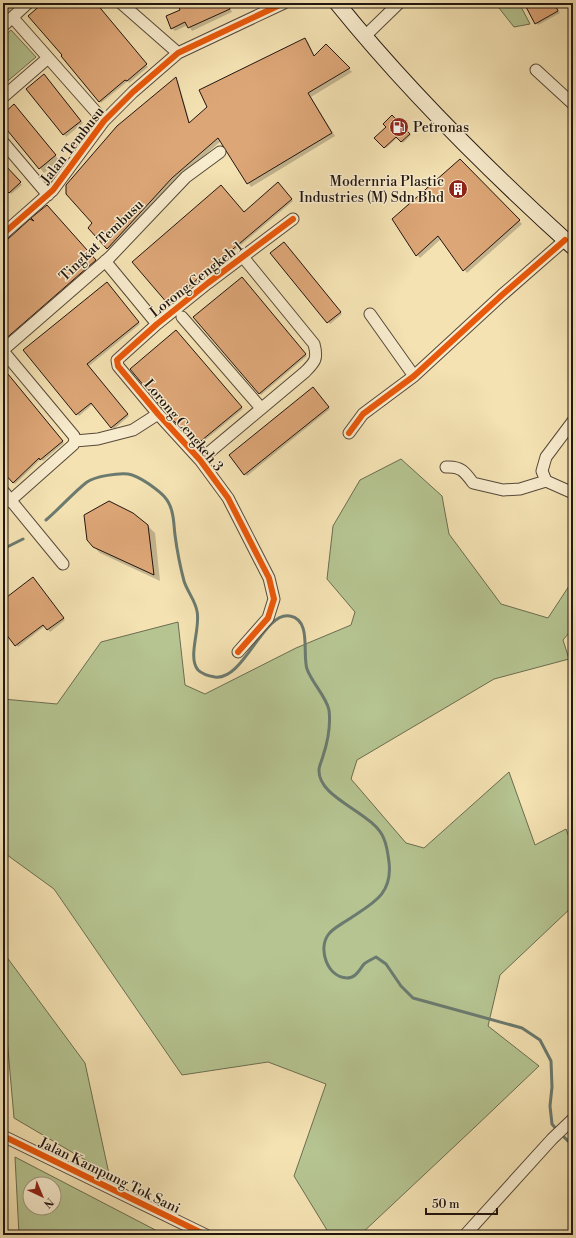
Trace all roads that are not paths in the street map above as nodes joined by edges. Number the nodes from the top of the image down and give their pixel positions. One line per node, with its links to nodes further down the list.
1 (28, 3): 6 (street)
2 (121, 3): 9 (street)
3 (284, 3): 9 (street, Jalan Tembusu)
4 (337, 3): 8 (main road)
5 (399, 3): 8 (street)
6 (13, 18): 7 (street); 10 (street)
7 (3, 26)
8 (364, 37): 20 (main road)
9 (178, 53): 14 (street, Jalan Tembusu)
10 (48, 58): 12 (street); 14 (street)
11 (536, 70): 13 (street)
12 (3, 98)
13 (573, 104)
14 (104, 121): 17 (street, Jalan Tembusu)
15 (3, 142): 17 (street)
16 (220, 152): 22 (street, Tingkat Tembusu)
17 (48, 195): 19 (street, Jalan Tembusu)
18 (293, 219): 21 (street, Lorong Cengkeh 1)
19 (3, 234)
20 (569, 243): 28 (street)
21 (244, 257): 25 (street, Lorong Cengkeh 1); 29 (street)
22 (105, 261): 25 (street); 26 (street, Tingkat Tembusu)
23 (370, 314): 28 (street)
24 (182, 317): 29 (street)
25 (157, 324): 27 (street, Lorong Cengkeh 1)
26 (3, 351): 33 (street)
27 (117, 360): 30 (street, Lorong Cengkeh 3)
28 (414, 376): 32 (street)
29 (261, 408): 34 (street)
30 (158, 414): 33 (street); 34 (street, Lorong Cengkeh 3)
31 (573, 421): 36 (street)
32 (349, 433)
33 (75, 442): 39 (street)
34 (200, 460): 41 (street, Lorong Cengkeh 3)
35 (446, 467): 36 (street)
36 (546, 480): 38 (street)
37 (3, 490): 39 (street)
38 (573, 493)
39 (7, 501): 40 (street)
40 (63, 564)
41 (238, 652)
42 (569, 1123): 45 (street)
43 (3, 1136): 44 (street, Jalan Kampung Tok Sani)
44 (206, 1235)
45 (464, 1235)

